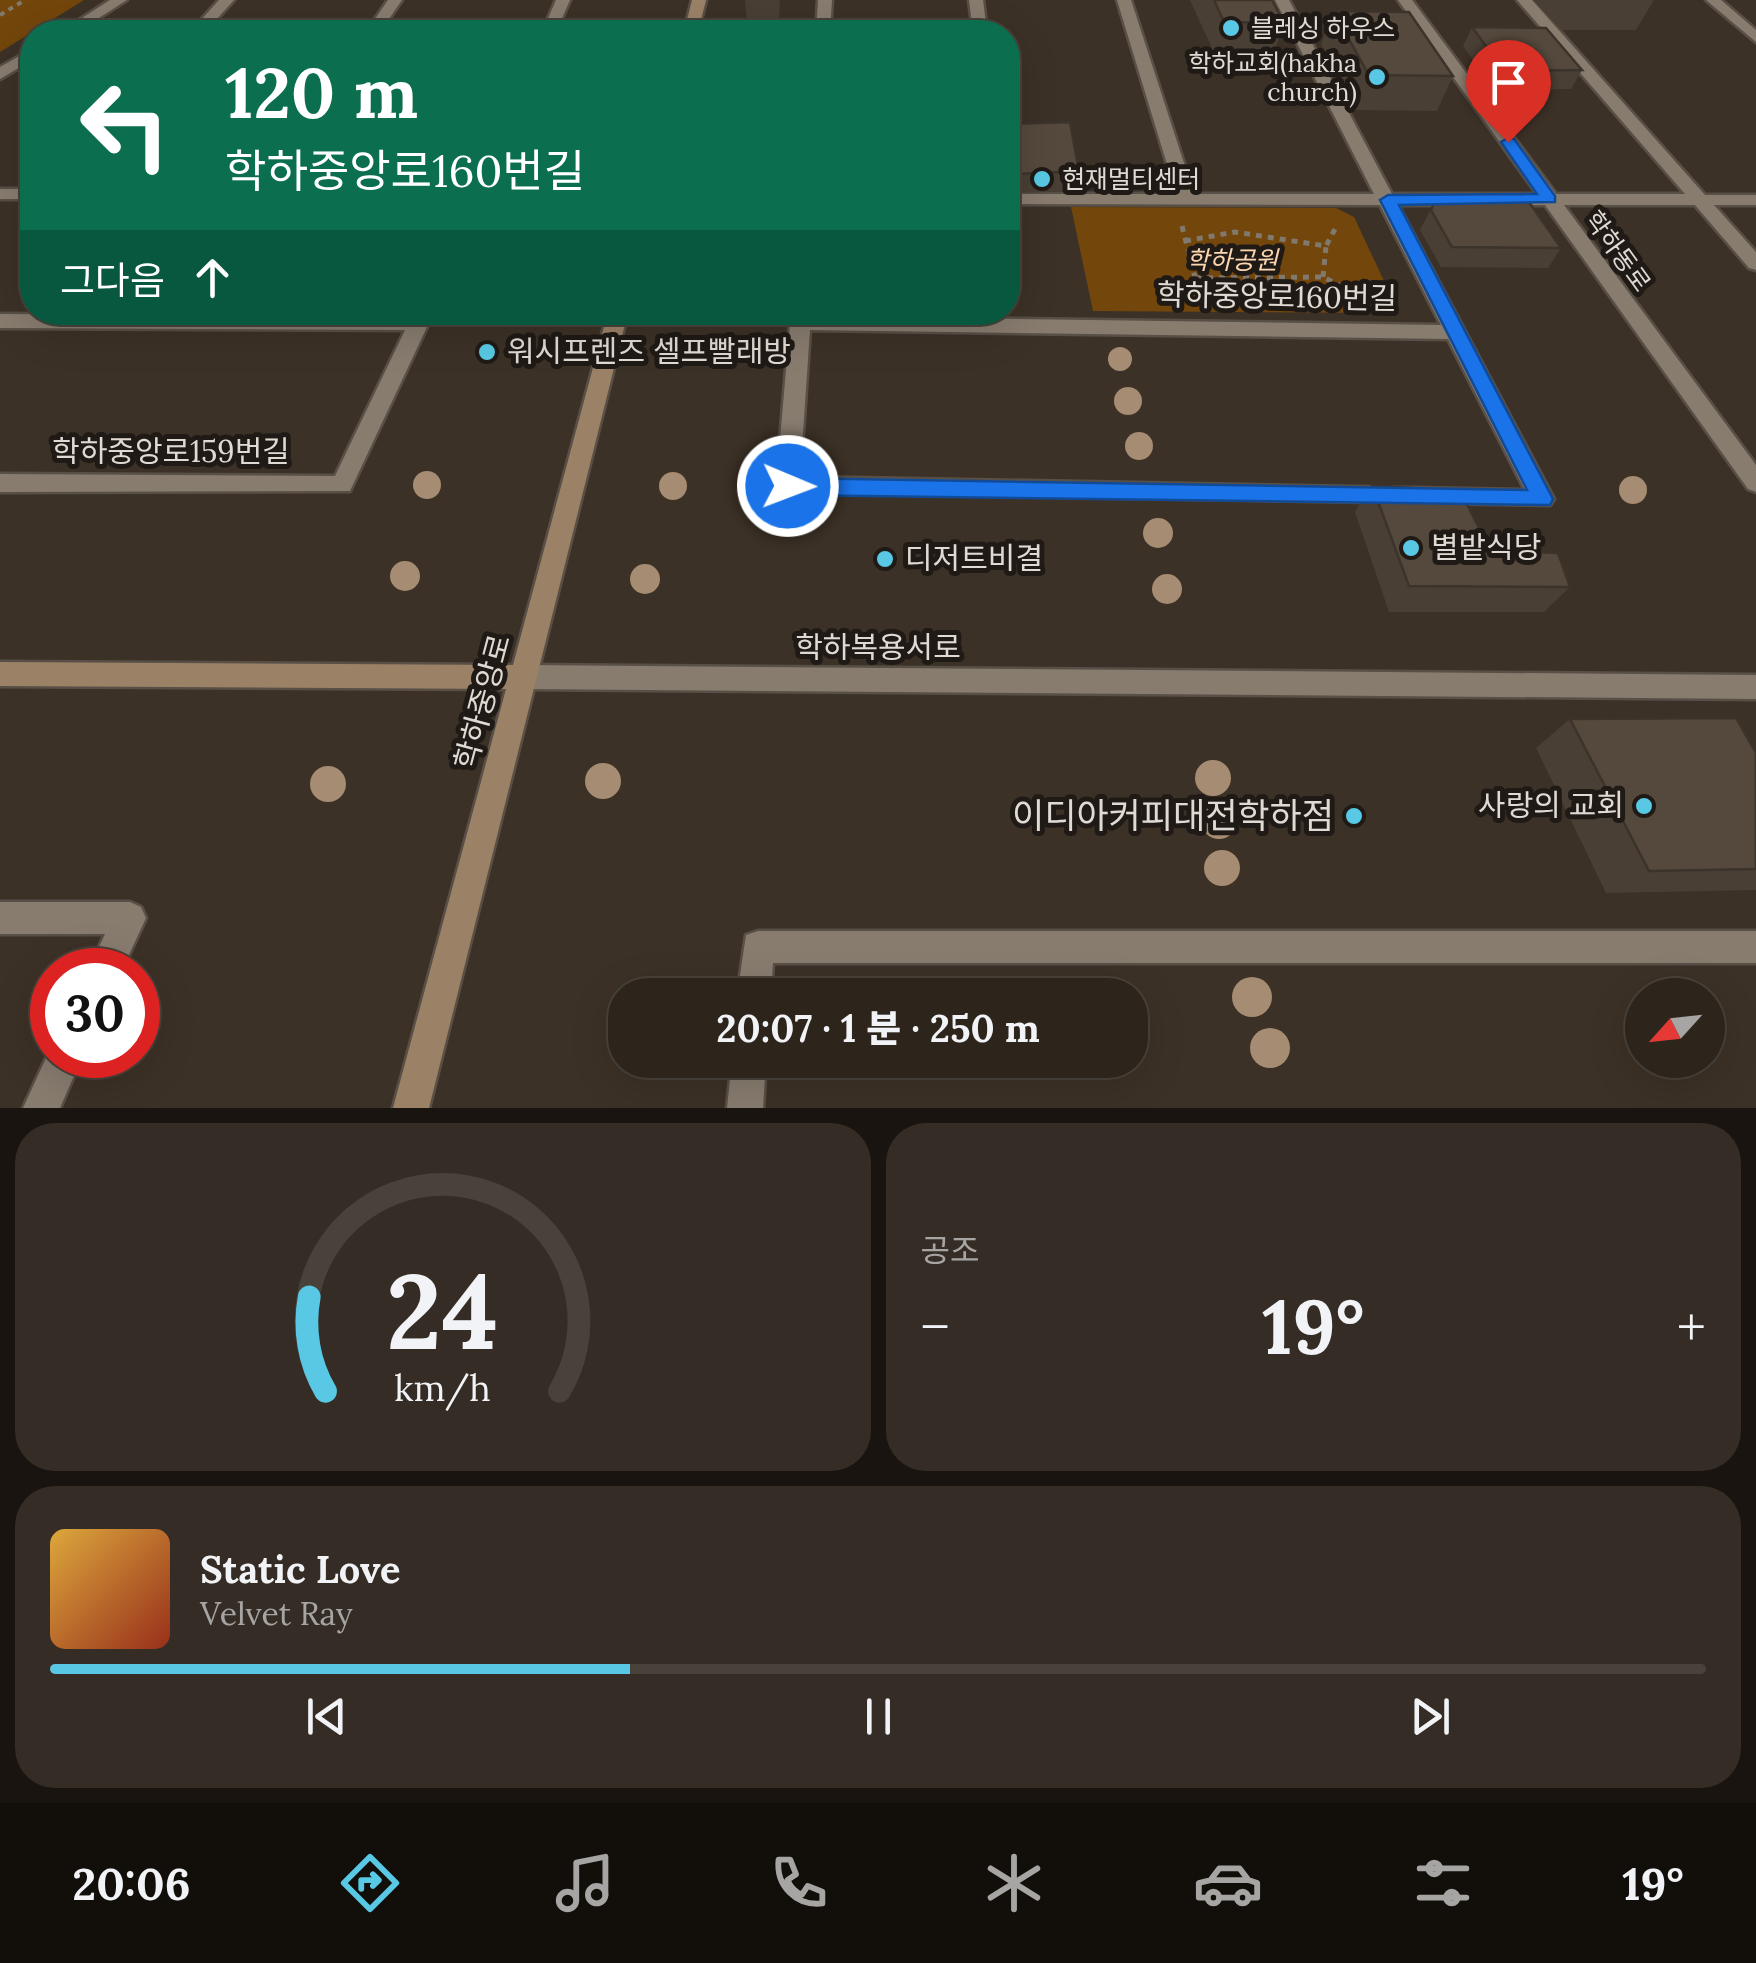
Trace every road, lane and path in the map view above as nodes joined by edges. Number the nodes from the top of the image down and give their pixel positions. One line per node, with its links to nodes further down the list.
1 (25, 0): 9 (path)
2 (120, 0): 10 (street)
3 (227, 0): 11 (street)
4 (1124, 0): 15 (street)
5 (1282, 0): 16 (street)
6 (1405, 0): 14 (street, 학하동로)
7 (1524, 0): 17 (street)
8 (1712, 0): 12 (street)
9 (0, 15)
10 (87, 20)
11 (208, 20)
12 (1756, 38)
13 (1020, 199): 15 (street)
14 (1549, 199): 16 (street); 17 (street); 34 (street, 학하동로)
15 (1188, 200): 16 (street)
16 (1388, 200): 32 (street)
17 (1700, 200): 18 (street); 23 (street)
18 (1756, 200)
19 (1345, 212): 22 (path)
20 (1180, 223): 21 (path)
21 (1185, 240): 22 (path); 25 (path)
22 (1326, 246): 24 (path)
23 (1756, 264)
24 (1323, 277): 25 (path); 26 (path)
25 (1195, 278): 27 (path)
26 (1370, 301)
27 (1204, 312)
28 (1020, 323): 32 (street, 학하중앙로160번길)
29 (419, 325): 33 (street, 학하중앙로159번길)
30 (615, 325): 36 (street, 학하중앙로)
31 (800, 325): 32 (street, 학하중앙로160번길)
32 (1454, 332)
33 (0, 483)
34 (1756, 483)
35 (0, 674): 36 (street, 학하복용서로)
36 (523, 677): 37 (street, 학하복용서로); 45 (street, 학하중앙로)
37 (1756, 687)
38 (0, 918): 39 (street)
39 (116, 948)
40 (1756, 948): 41 (street)
41 (755, 978)
42 (55, 1078): 44 (street)
43 (747, 1078): 46 (street)
44 (41, 1108)
45 (411, 1108)
46 (744, 1108)

